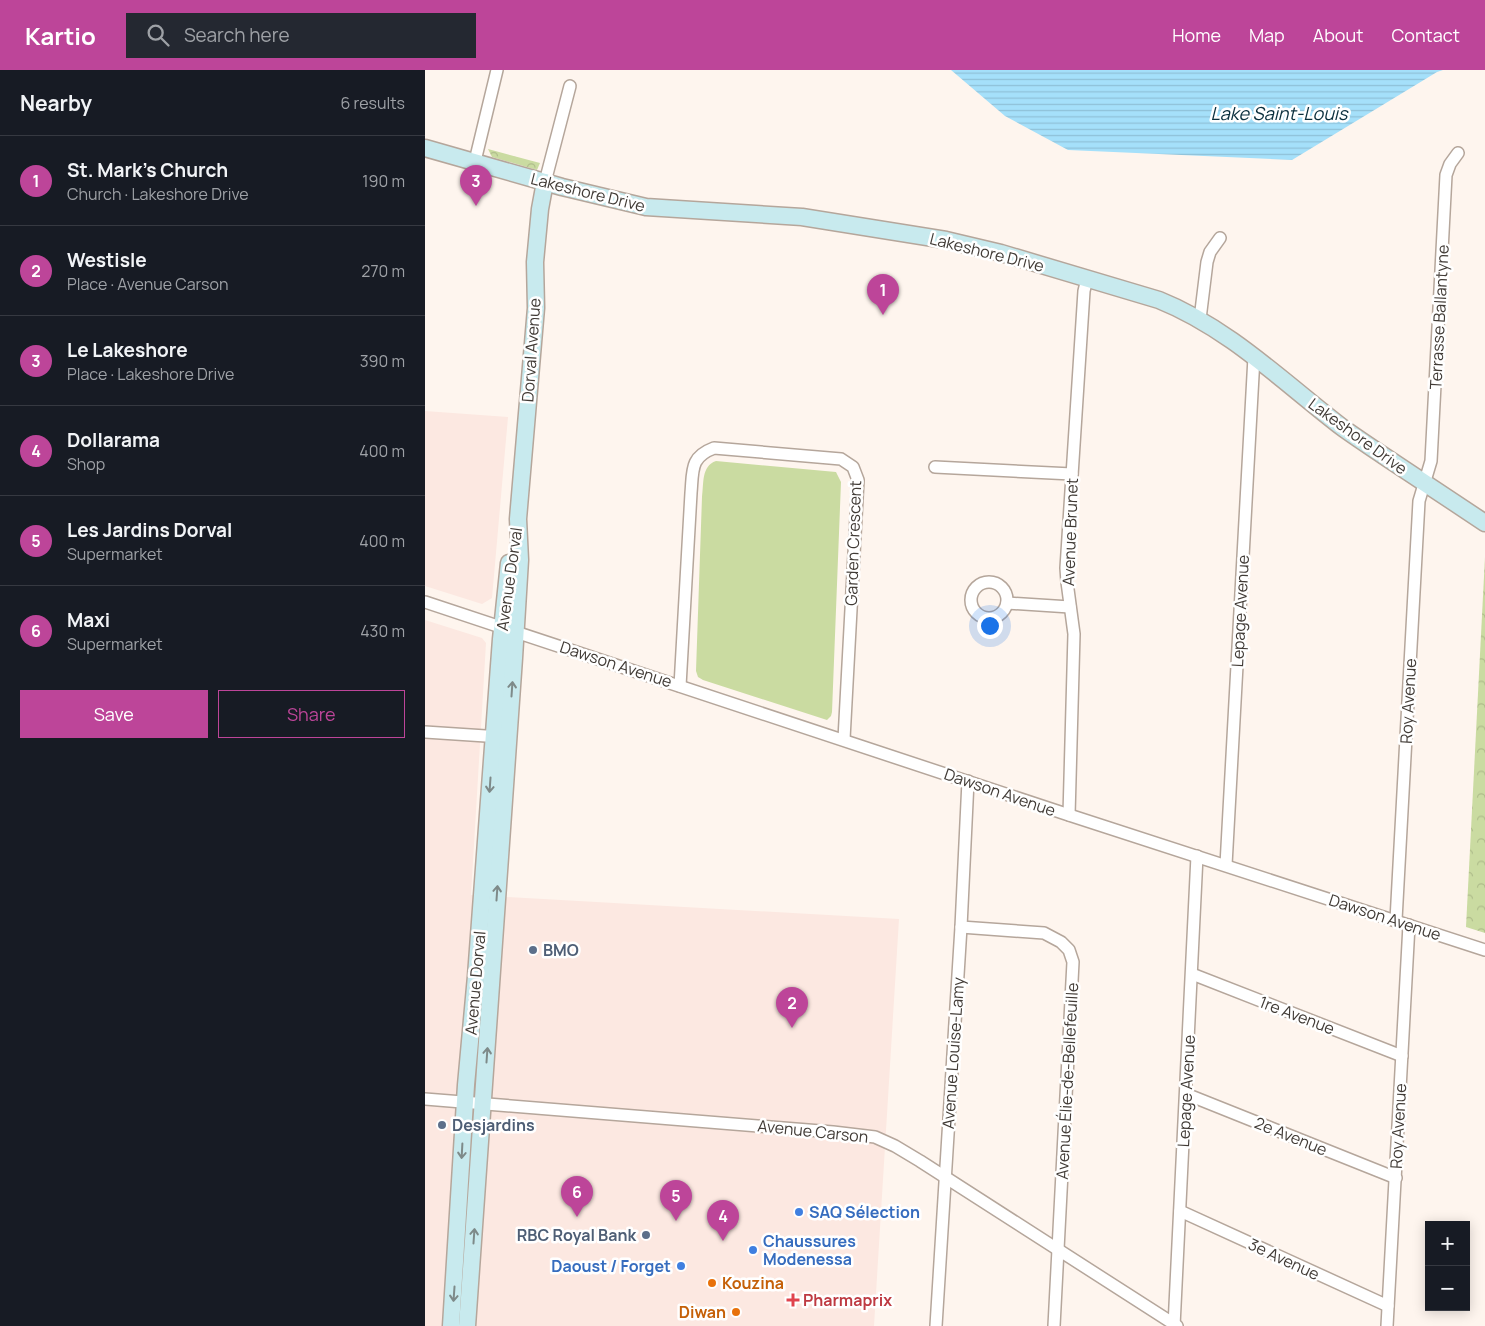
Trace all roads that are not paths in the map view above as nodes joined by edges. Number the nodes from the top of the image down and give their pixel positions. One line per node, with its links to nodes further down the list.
1 (497, 70): 5 (street)
2 (570, 86): 6 (street)
3 (425, 148): 5 (street, Lakeshore Drive)
4 (1458, 152): 13 (street, Terrasse Ballantyne)
5 (475, 161): 6 (street, Lakeshore Drive)
6 (545, 182): 8 (street, Lakeshore Drive); 14 (street, Dorval Avenue)
7 (1220, 238): 9 (street)
8 (1087, 279): 9 (street, Lakeshore Drive); 12 (street, Avenue Brunet)
9 (1200, 319): 10 (street, Lakeshore Drive)
10 (1254, 357): 13 (street, Lakeshore Drive); 27 (street, Lepage Avenue)
11 (935, 467): 12 (street)
12 (1072, 474): 18 (street, Avenue Brunet)
13 (1424, 483): 15 (street, Lakeshore Drive); 28 (street, Roy Avenue)
14 (518, 519): 19 (street, Avenue Dorval)
15 (1485, 523)
16 (425, 602): 19 (street, Dawson Avenue)
17 (1007, 602): 18 (street)
18 (1070, 607): 25 (street, Avenue Brunet)
19 (509, 629): 20 (street, Dawson Avenue); 22 (street, Avenue Dorval)
20 (680, 686): 23 (street, Dawson Avenue); 23 (street, Garden Crescent)
21 (425, 732): 22 (street)
22 (501, 737): 36 (street, Avenue Dorval, one-way to 36); 37 (street, Avenue Dorval, one-way to 22)
23 (844, 739): 24 (street, Dawson Avenue)
24 (968, 781): 25 (street, Dawson Avenue); 30 (street, Avenue Louise-Lamy)
25 (1069, 815): 26 (street, Dawson Avenue)
26 (1197, 856): 27 (street, Dawson Avenue); 32 (street, Lepage Avenue)
27 (1226, 865): 28 (street, Dawson Avenue)
28 (1396, 920): 29 (street, Dawson Avenue)
29 (1409, 925): 31 (street, Dawson Avenue); 33 (street, Roy Avenue)
30 (961, 927): 38 (street, Avenue Louise-Lamy); 41 (street, Avenue Élie-de-Bellefeuille)
31 (1485, 950)
32 (1192, 974): 33 (street, 1re Avenue); 34 (street, Lepage Avenue)
33 (1402, 1056): 39 (street, Roy Avenue)
34 (1186, 1094): 39 (street, 2e Avenue); 40 (street, Lepage Avenue)
35 (425, 1099): 36 (street, Avenue Carson)
36 (465, 1102): 37 (street, Avenue Carson); 43 (street, Avenue Dorval, one-way to 43)
37 (483, 1104): 38 (street, Avenue Carson); 44 (street, Avenue Dorval, one-way to 37)
38 (945, 1176): 41 (street, Avenue Carson); 45 (street, Avenue Louise-Lamy)
39 (1395, 1178): 42 (street, Roy Avenue)
40 (1180, 1211): 42 (street, 3e Avenue); 47 (street, Lepage Avenue)
41 (1059, 1252): 46 (street, Avenue Élie-de-Bellefeuille); 47 (street, Avenue Carson)
42 (1388, 1306): 48 (street, Roy Avenue)
43 (451, 1326)
44 (467, 1326)
45 (936, 1326)
46 (1054, 1326)
47 (1175, 1326)
48 (1387, 1326)

